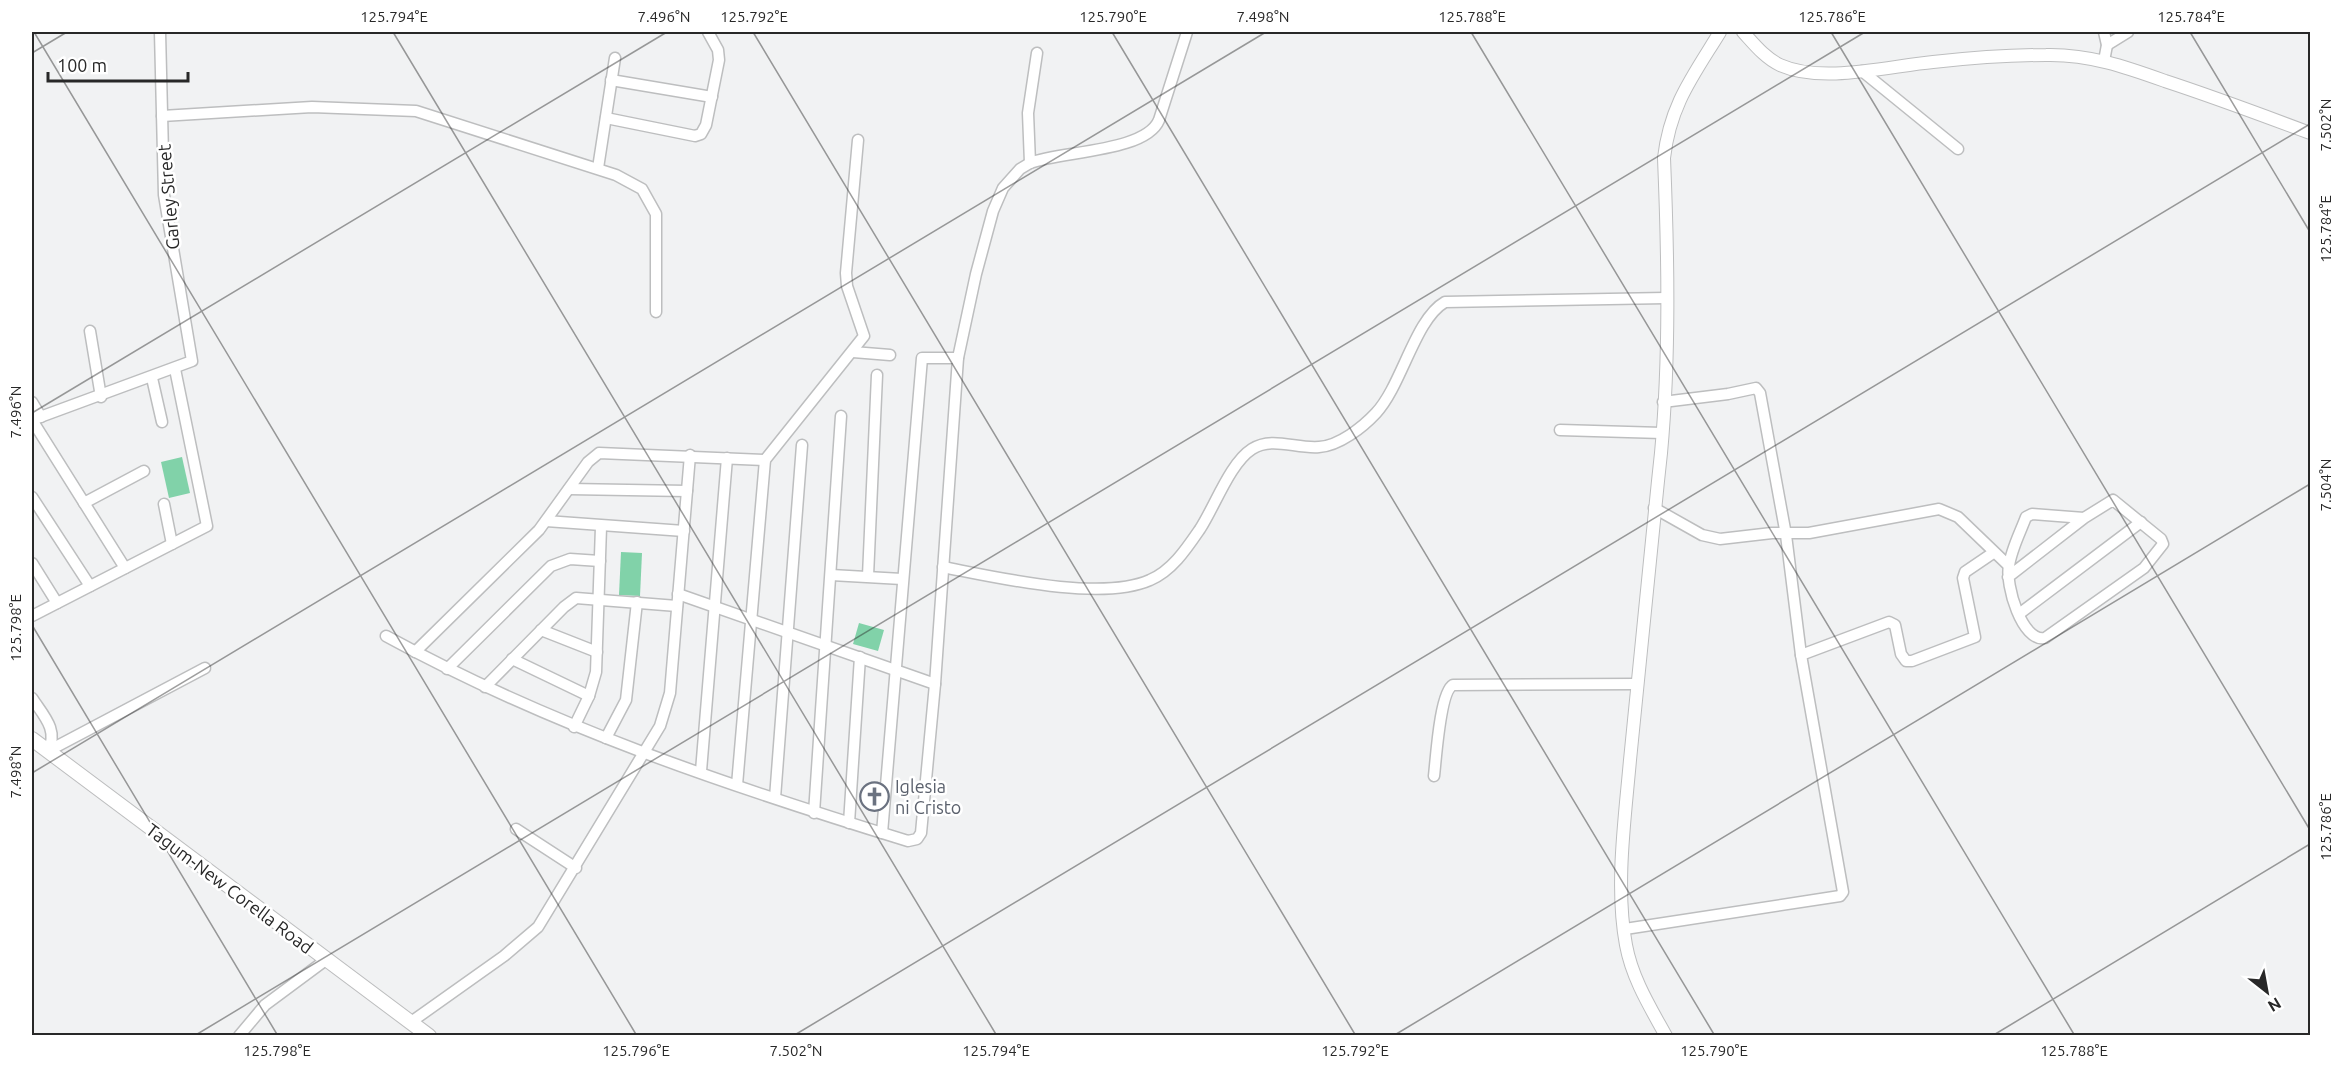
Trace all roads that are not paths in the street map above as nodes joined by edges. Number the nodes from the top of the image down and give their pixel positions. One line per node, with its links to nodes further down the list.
1 (160, 32): 15 (street, Garley Street)
2 (708, 32): 14 (street)
3 (1187, 32): 20 (street)
4 (1720, 32): 22 (street)
5 (1743, 32): 12 (street)
6 (2104, 32): 8 (street)
7 (2128, 32): 8 (street)
8 (2107, 45): 11 (street)
9 (1037, 53): 20 (street)
10 (615, 58): 13 (street)
11 (2104, 61): 12 (street); 17 (street)
12 (1862, 71): 19 (street)
13 (612, 80): 14 (street); 16 (street)
14 (712, 97): 16 (street)
15 (162, 116): 21 (street); 28 (street, Garley Street)
16 (606, 118): 21 (street)
17 (2310, 133)
18 (858, 140): 25 (street)
19 (1958, 149)
20 (1030, 163): 27 (street)
21 (598, 168): 23 (street)
22 (1666, 298): 33 (street); 60 (street)
23 (656, 312)
24 (90, 331): 31 (street)
25 (853, 352): 26 (street); 42 (street)
26 (890, 355)
27 (958, 358): 60 (street); 65 (street)
28 (175, 369): 30 (street); 56 (street)
29 (877, 375): 64 (street)
30 (152, 378): 31 (street); 36 (street)
31 (101, 396): 35 (street)
32 (32, 402): 35 (street)
33 (1663, 402): 38 (street); 55 (street)
34 (841, 416): 63 (street)
35 (35, 419): 47 (street)
36 (162, 422)
37 (1560, 430): 38 (street)
38 (1662, 433): 49 (street)
39 (802, 445): 77 (street)
40 (690, 454): 41 (street); 44 (street); 45 (street)
41 (727, 458): 42 (street); 72 (street)
42 (765, 460): 75 (street)
43 (144, 471): 47 (street)
44 (569, 489): 45 (street); 51 (street)
45 (687, 491): 54 (street)
46 (32, 498): 66 (street)
47 (84, 503): 61 (street)
48 (164, 504): 56 (street)
49 (1654, 508): 55 (street); 89 (street)
50 (2084, 518): 52 (street); 62 (street); 62 (street)
51 (546, 521): 53 (street); 80 (street)
52 (2141, 522): 73 (street); 73 (street)
53 (601, 527): 54 (street); 58 (street)
54 (684, 531): 67 (street)
55 (1786, 535): 57 (street); 82 (street)
56 (172, 544): 61 (street)
57 (1993, 553): 62 (street); 82 (street)
58 (600, 561): 68 (street); 86 (street)
59 (32, 563): 70 (street)
60 (943, 567): 88 (street)
61 (125, 568): 66 (street)
62 (2008, 571): 73 (street)
63 (831, 575): 64 (street); 79 (street)
64 (868, 576): 65 (street)
65 (902, 579): 87 (street)
66 (90, 586): 70 (street)
67 (678, 594): 71 (street); 72 (street)
68 (600, 598): 69 (street); 76 (street); 81 (street)
69 (637, 602): 71 (street); 94 (street)
70 (57, 603): 74 (street)
71 (677, 606): 97 (street)
72 (715, 607): 75 (street); 98 (street)
73 (2019, 614)
74 (32, 616)
75 (751, 620): 77 (street); 100 (street)
76 (541, 630): 81 (street); 84 (street)
77 (788, 632): 79 (street); 101 (street)
78 (386, 636): 80 (street)
79 (826, 645): 83 (street); 102 (street)
80 (415, 652): 86 (street)
81 (597, 652): 91 (street)
82 (1801, 655): 107 (street)
83 (860, 657): 87 (street); 103 (street)
84 (512, 659): 90 (street); 91 (street)
85 (205, 668): 96 (street)
86 (447, 669): 90 (street)
87 (895, 670): 88 (street); 105 (street)
88 (935, 684): 105 (street)
89 (1637, 684): 99 (street); 107 (street)
90 (484, 687): 93 (street)
91 (589, 696): 93 (street)
92 (32, 698): 96 (street)
93 (574, 727): 94 (street)
94 (606, 738): 97 (street)
95 (32, 739): 96 (main road, Tagum-New Corella Road)
96 (48, 751): 108 (main road, Tagum-New Corella Road)
97 (646, 752): 98 (street); 106 (street)
98 (701, 771): 100 (street)
99 (1434, 776)
100 (737, 785): 101 (street)
101 (775, 798): 102 (street)
102 (814, 813): 103 (street)
103 (849, 823): 105 (street)
104 (516, 828): 106 (street)
105 (882, 833)
106 (576, 867): 109 (street)
107 (1625, 929): 112 (street)
108 (327, 959): 109 (main road, Tagum-New Corella Road); 110 (street)
109 (411, 1022): 111 (main road, Tagum-New Corella Road)
110 (239, 1035)
111 (429, 1035)
112 (1666, 1035)

